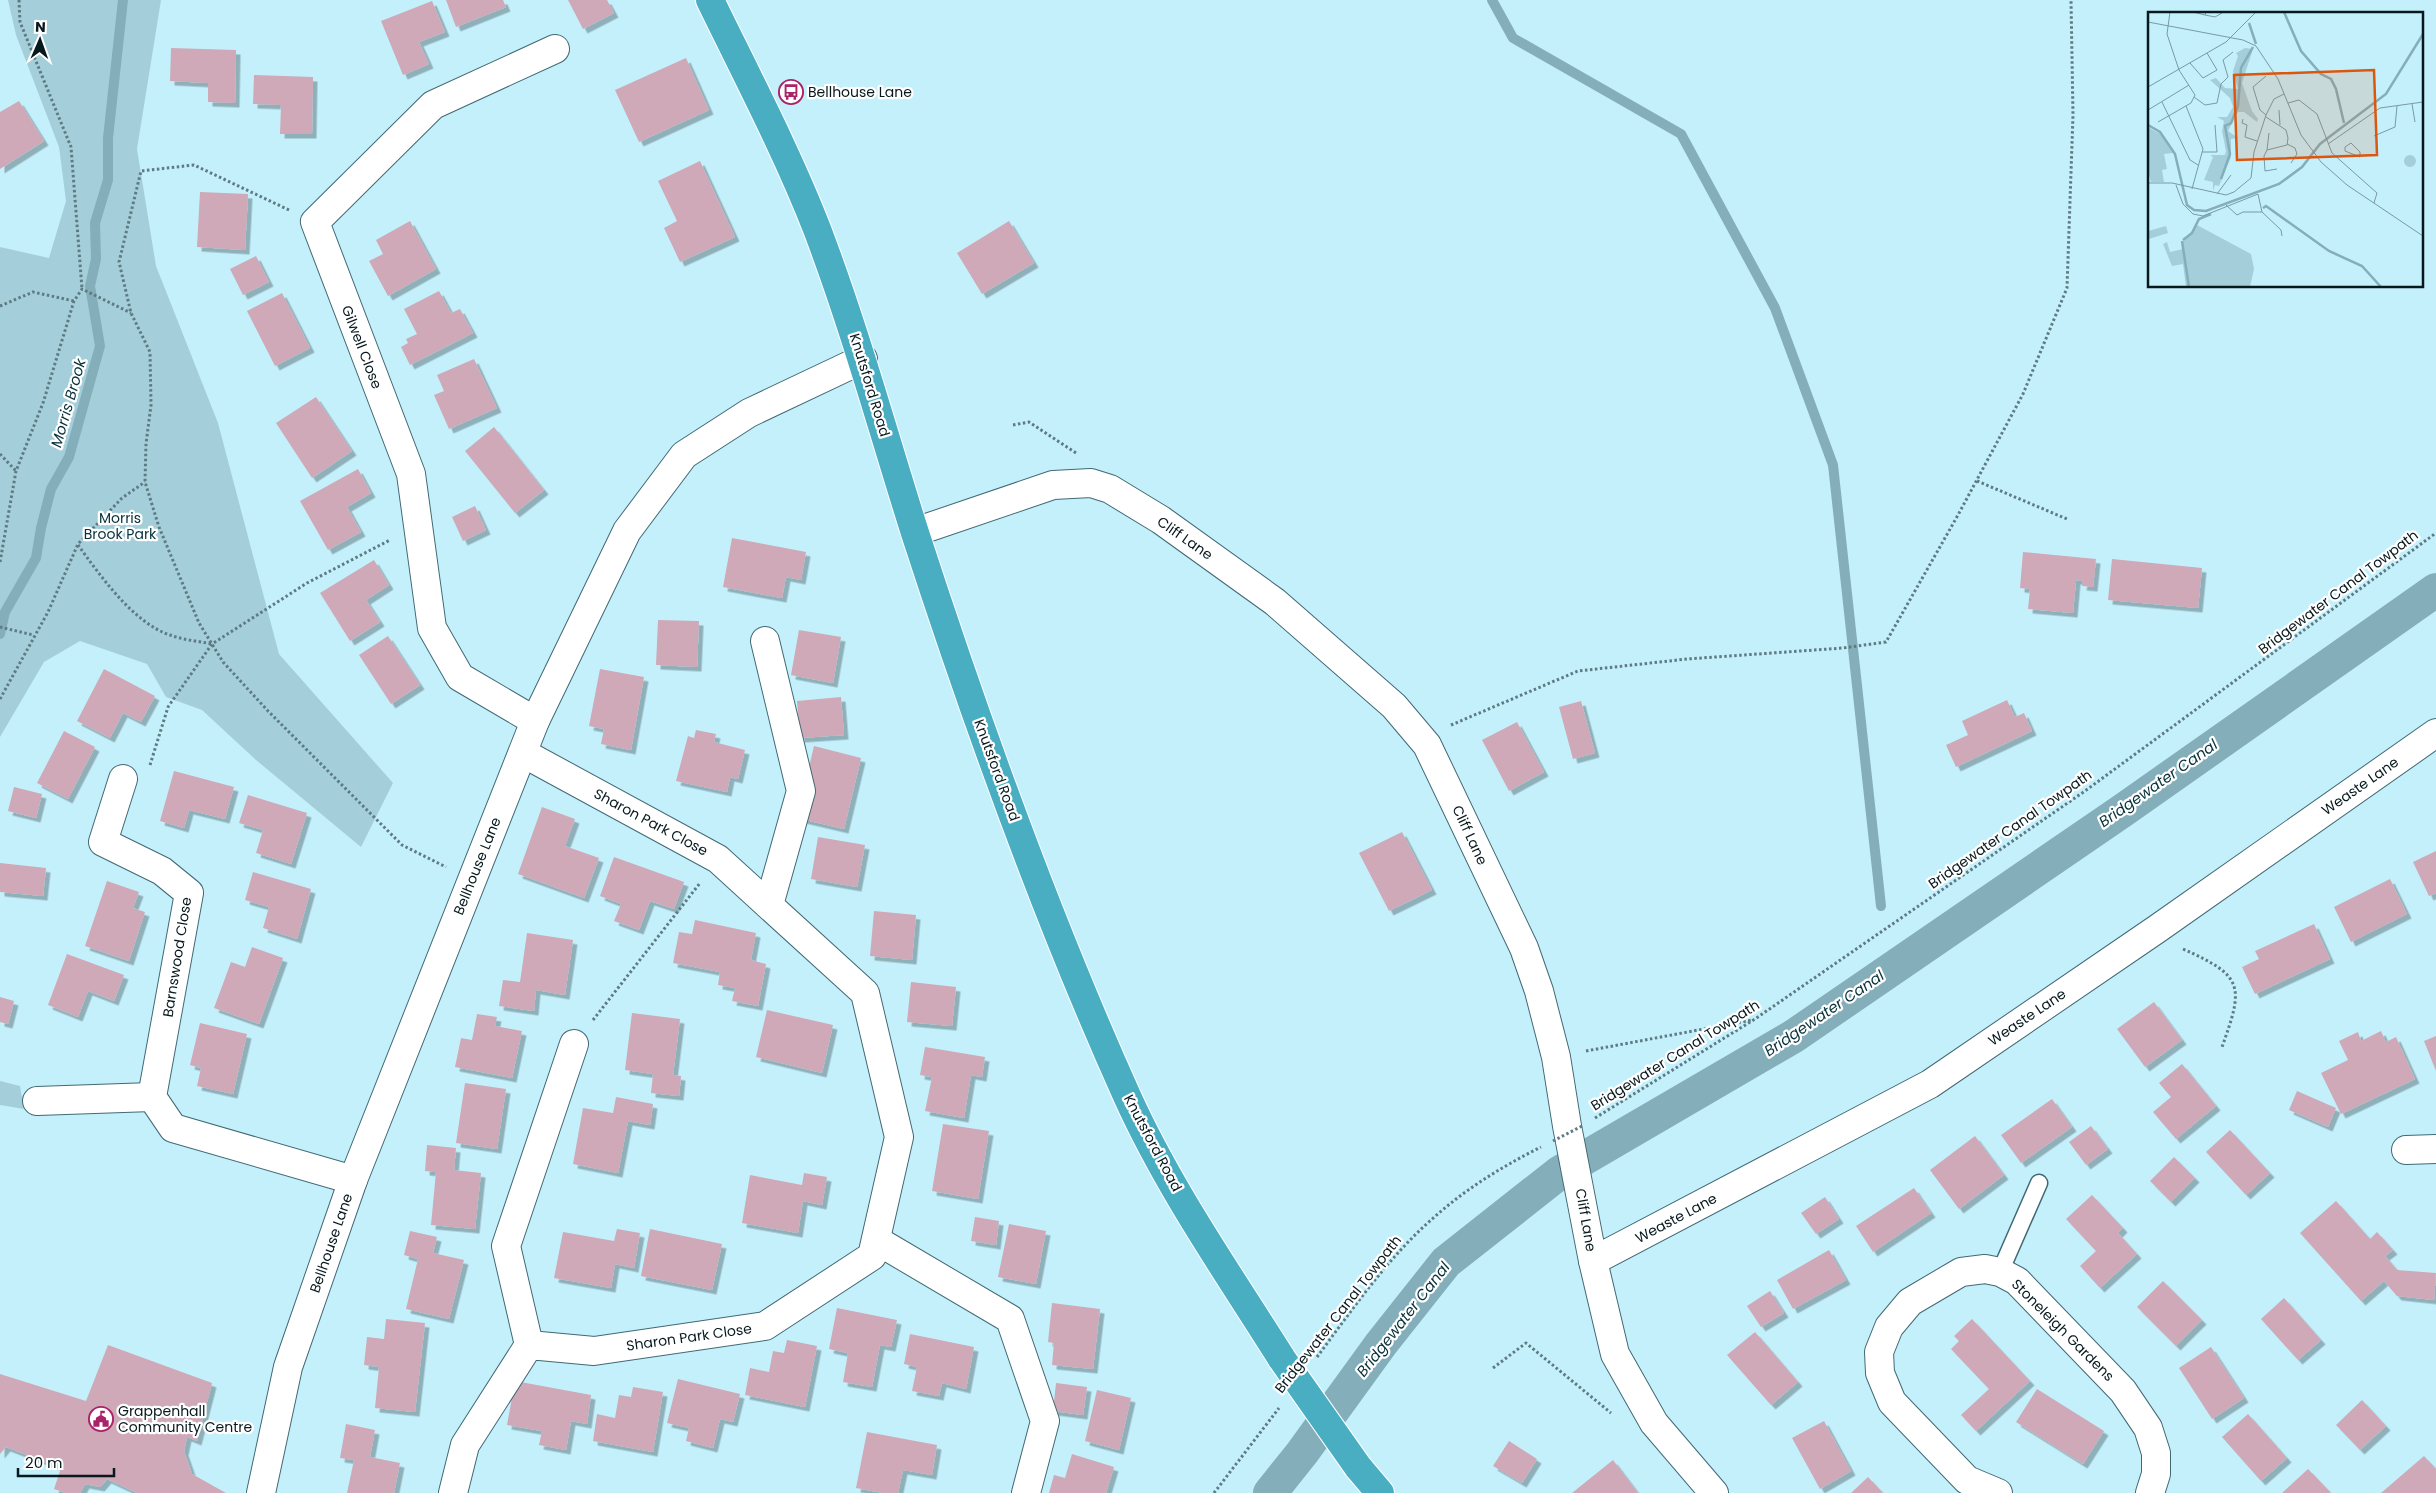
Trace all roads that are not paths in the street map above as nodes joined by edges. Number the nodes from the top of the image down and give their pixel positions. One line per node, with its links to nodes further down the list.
1 (710, 0): 3 (highway, Knutsford Road)
2 (555, 49): 6 (street, Gilwell Close)
3 (863, 359): 4 (highway, Knutsford Road); 6 (street, Bellhouse Lane)
4 (915, 532): 19 (street, Cliff Lane); 25 (highway, Knutsford Road, bridge)
5 (765, 641): 10 (street)
6 (535, 721): 8 (street, Bellhouse Lane)
7 (2436, 733): 19 (street, Weaste Lane)
8 (523, 753): 10 (street, Sharon Park Close); 16 (street, Bellhouse Lane)
9 (136, 776): 12 (street, Barnswood Close)
10 (769, 905): 18 (street, Sharon Park Close)
11 (574, 1044): 21 (street)
12 (152, 1097): 13 (street); 16 (street)
13 (37, 1101)
14 (2436, 1149): 15 (street)
15 (2406, 1150)
16 (353, 1180): 22 (street, Bellhouse Lane)
17 (2039, 1183): 20 (lane)
18 (876, 1240): 21 (street, Sharon Park Close); 24 (street)
19 (1593, 1261): 26 (street, Cliff Lane)
20 (2000, 1272): 27 (street, Stoneleigh Gardens); 28 (street, Stoneleigh Gardens)
21 (529, 1346): 23 (street)
22 (261, 1493)
23 (453, 1493)
24 (1026, 1493)
25 (1380, 1493)
26 (1714, 1493)
27 (1998, 1493)
28 (2150, 1493)

